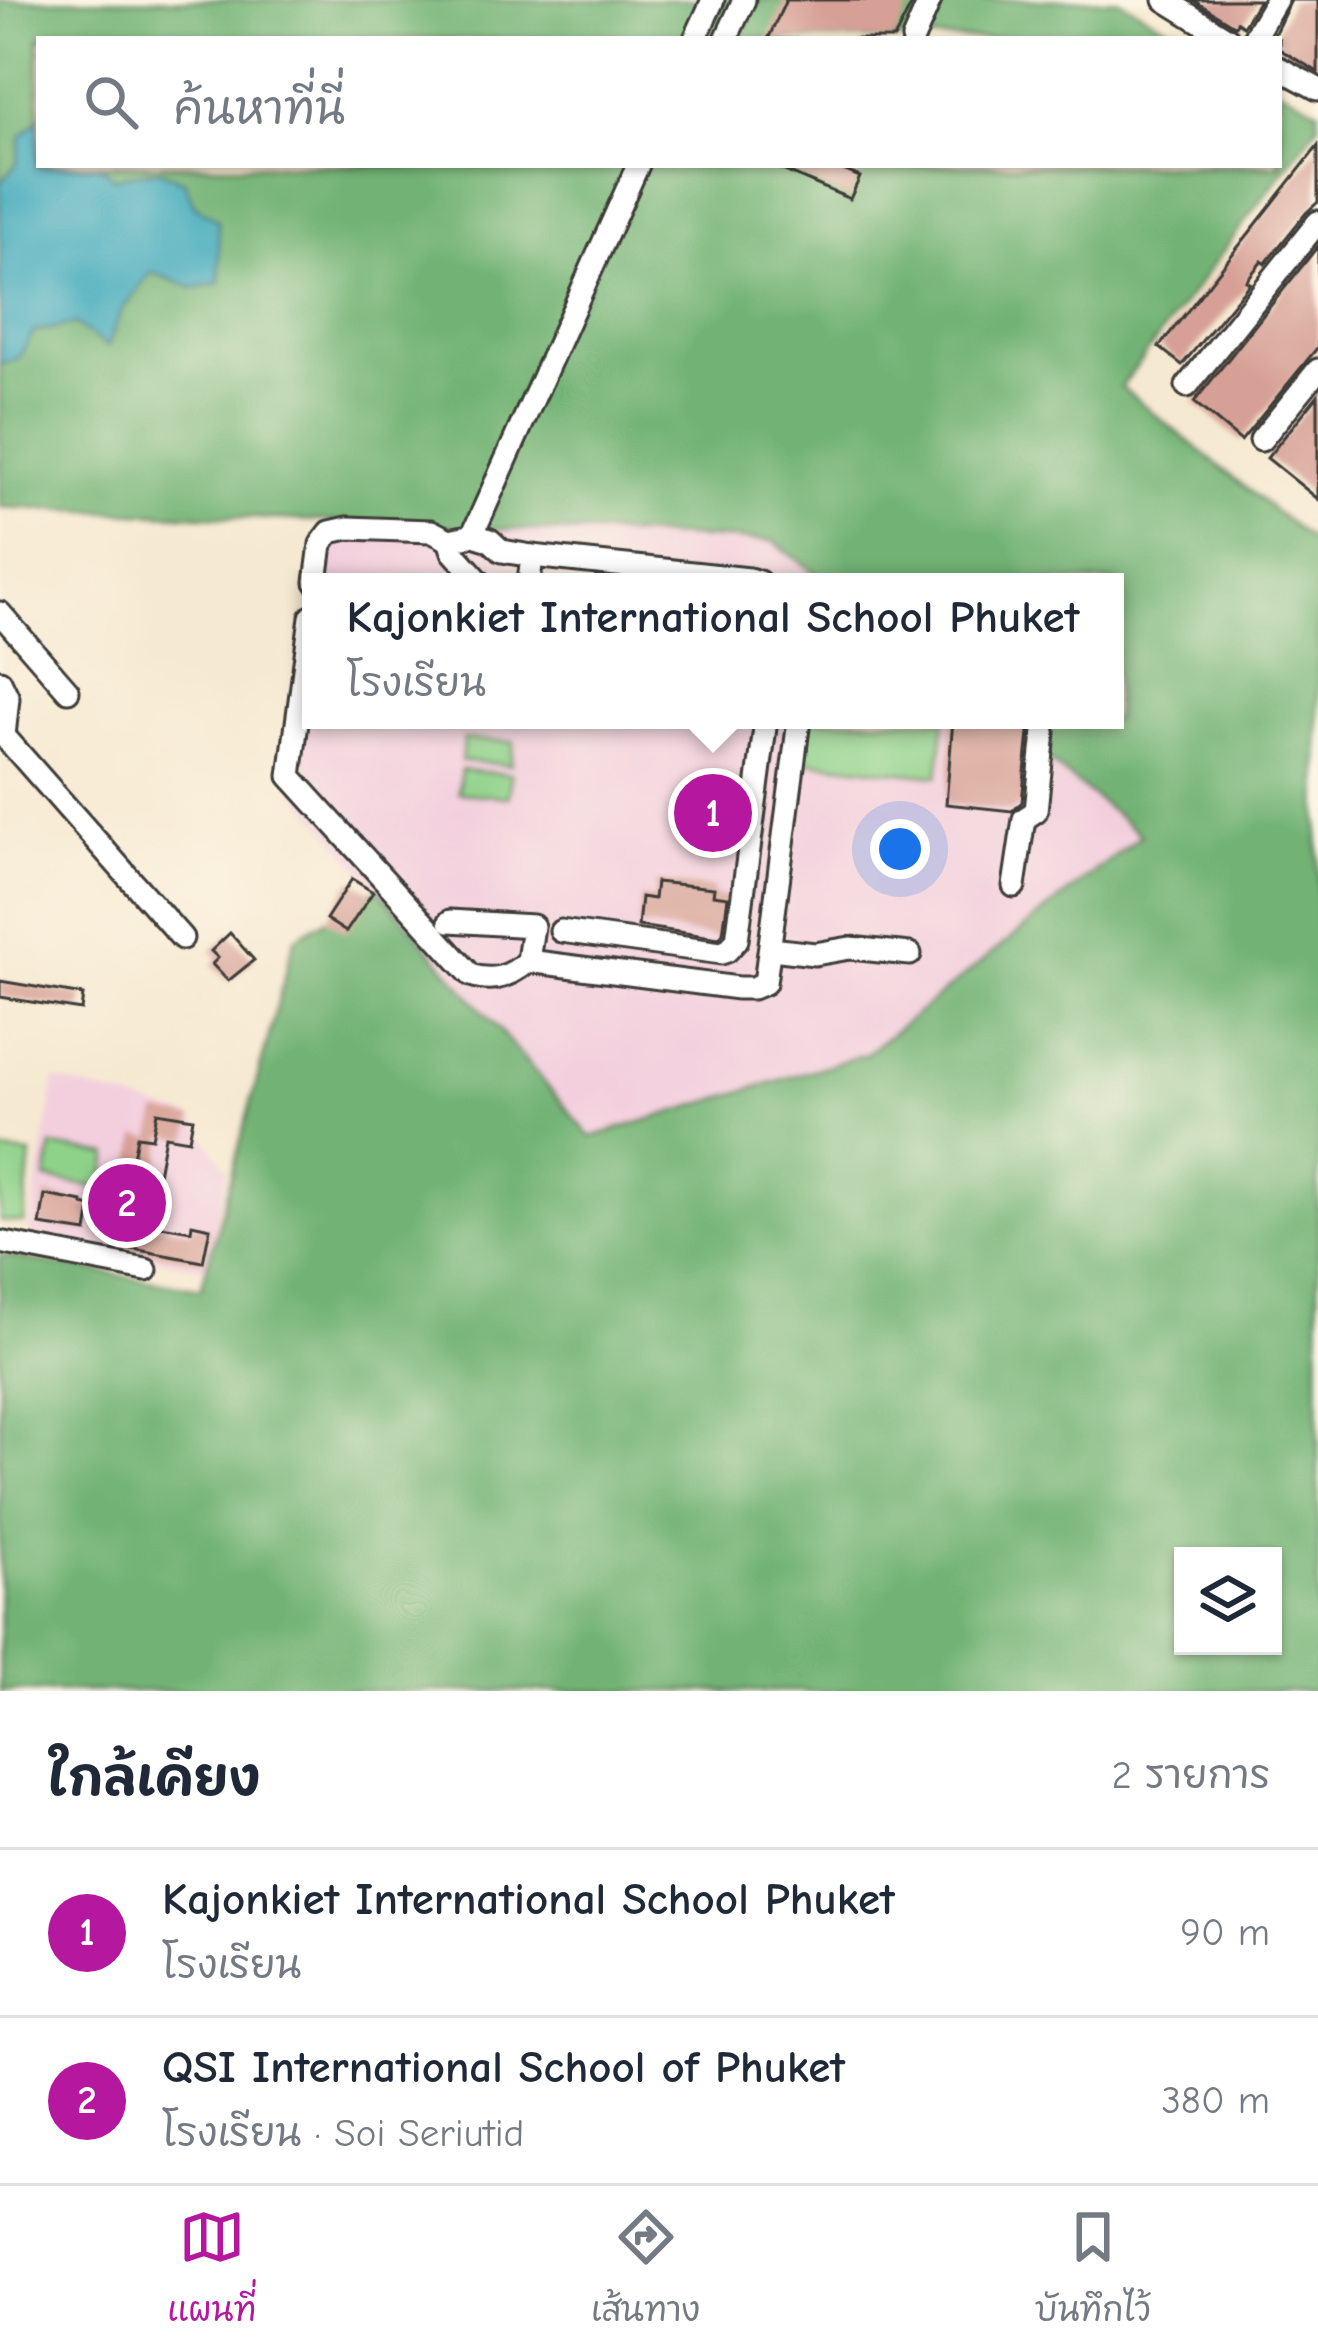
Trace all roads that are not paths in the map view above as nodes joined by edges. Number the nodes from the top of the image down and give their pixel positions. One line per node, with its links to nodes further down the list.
1 (713, 0): 6 (street)
2 (744, 0): 7 (street)
3 (930, 0): 8 (street)
4 (1166, 0): 9 (street)
5 (1276, 0): 10 (street)
6 (696, 36)
7 (727, 36)
8 (914, 36)
9 (1223, 36)
10 (1255, 36)
11 (1282, 70): 12 (street)
12 (1318, 89)
13 (637, 168): 18 (street)
14 (1318, 221): 16 (street)
15 (1318, 370): 17 (street)
16 (1187, 386)
17 (1261, 440)
18 (475, 532): 19 (street); 20 (street)
19 (449, 540): 22 (street); 23 (street)
20 (502, 551): 21 (street); 24 (street)
21 (532, 556): 25 (street); 26 (street)
22 (317, 573)
23 (473, 573)
24 (488, 573)
25 (530, 573)
26 (638, 573)
27 (0, 613): 30 (street)
28 (0, 681): 37 (street)
29 (302, 685): 40 (street)
30 (68, 691)
31 (765, 729): 36 (street)
32 (798, 729): 38 (street)
33 (1043, 729): 34 (street)
34 (1014, 886)
35 (450, 921): 40 (street)
36 (561, 931)
37 (182, 938)
38 (771, 949): 39 (street); 40 (street)
39 (910, 954)
40 (528, 961)
41 (0, 1242): 42 (street)
42 (146, 1270)

